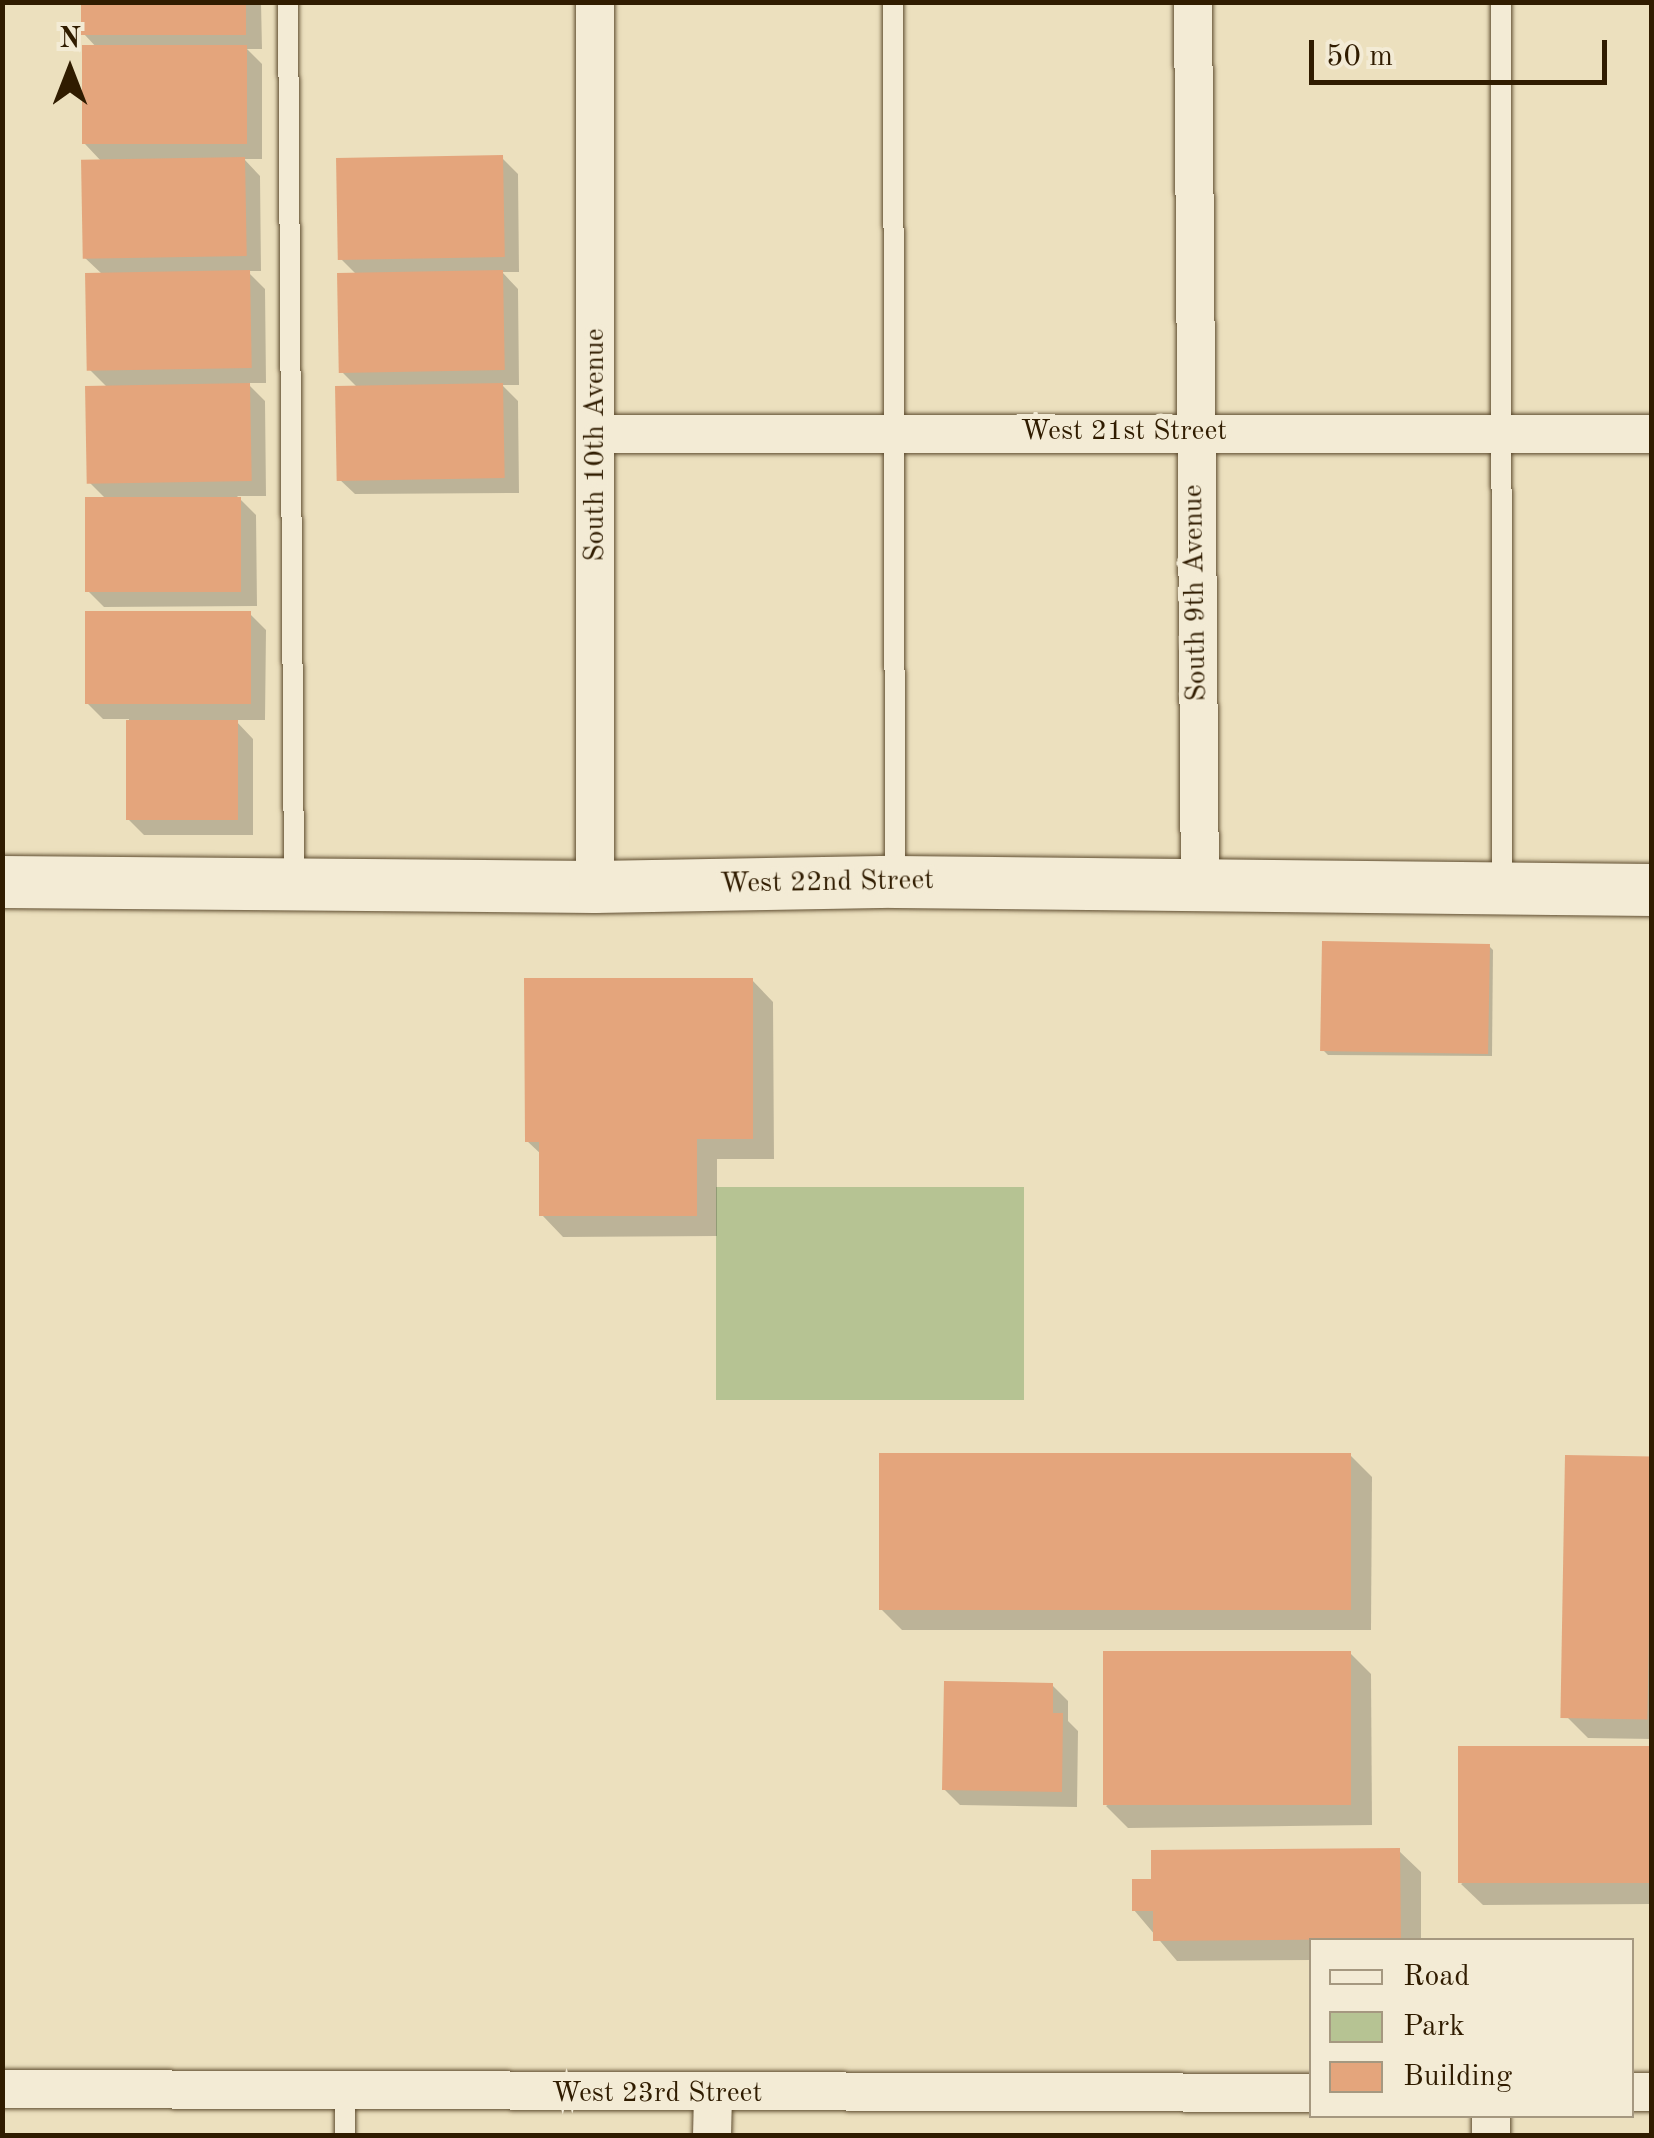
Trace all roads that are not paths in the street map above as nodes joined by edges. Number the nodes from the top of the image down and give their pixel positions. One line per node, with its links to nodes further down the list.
1 (288, 2): 14 (lane)
2 (594, 2): 9 (street, South 10th Avenue)
3 (893, 2): 7 (lane)
4 (1194, 2): 6 (street, South 9th Avenue)
5 (1501, 2): 8 (lane)
6 (1194, 432): 7 (street, West 21st Street); 8 (street, West 21st Street); 13 (street, South 9th Avenue)
7 (893, 433): 9 (street, West 21st Street); 12 (lane)
8 (1501, 433): 10 (street, West 21st Street); 16 (lane)
9 (597, 434): 15 (street, South 10th Avenue)
10 (1652, 434)
11 (2, 882): 14 (street, West 22nd Street)
12 (895, 882): 13 (street, West 22nd Street); 15 (street, West 22nd Street)
13 (1200, 884): 16 (street, West 22nd Street)
14 (294, 885): 15 (street, West 22nd Street)
15 (594, 887)
16 (1502, 890): 17 (street, West 22nd Street)
17 (1652, 890)
18 (2, 2089): 19 (street, West 23rd Street)
19 (346, 2092): 21 (street, West 23rd Street); 22 (lane)
20 (1309, 2093): 21 (street, West 23rd Street)
21 (713, 2094): 23 (street)
22 (345, 2136)
23 (712, 2136)

